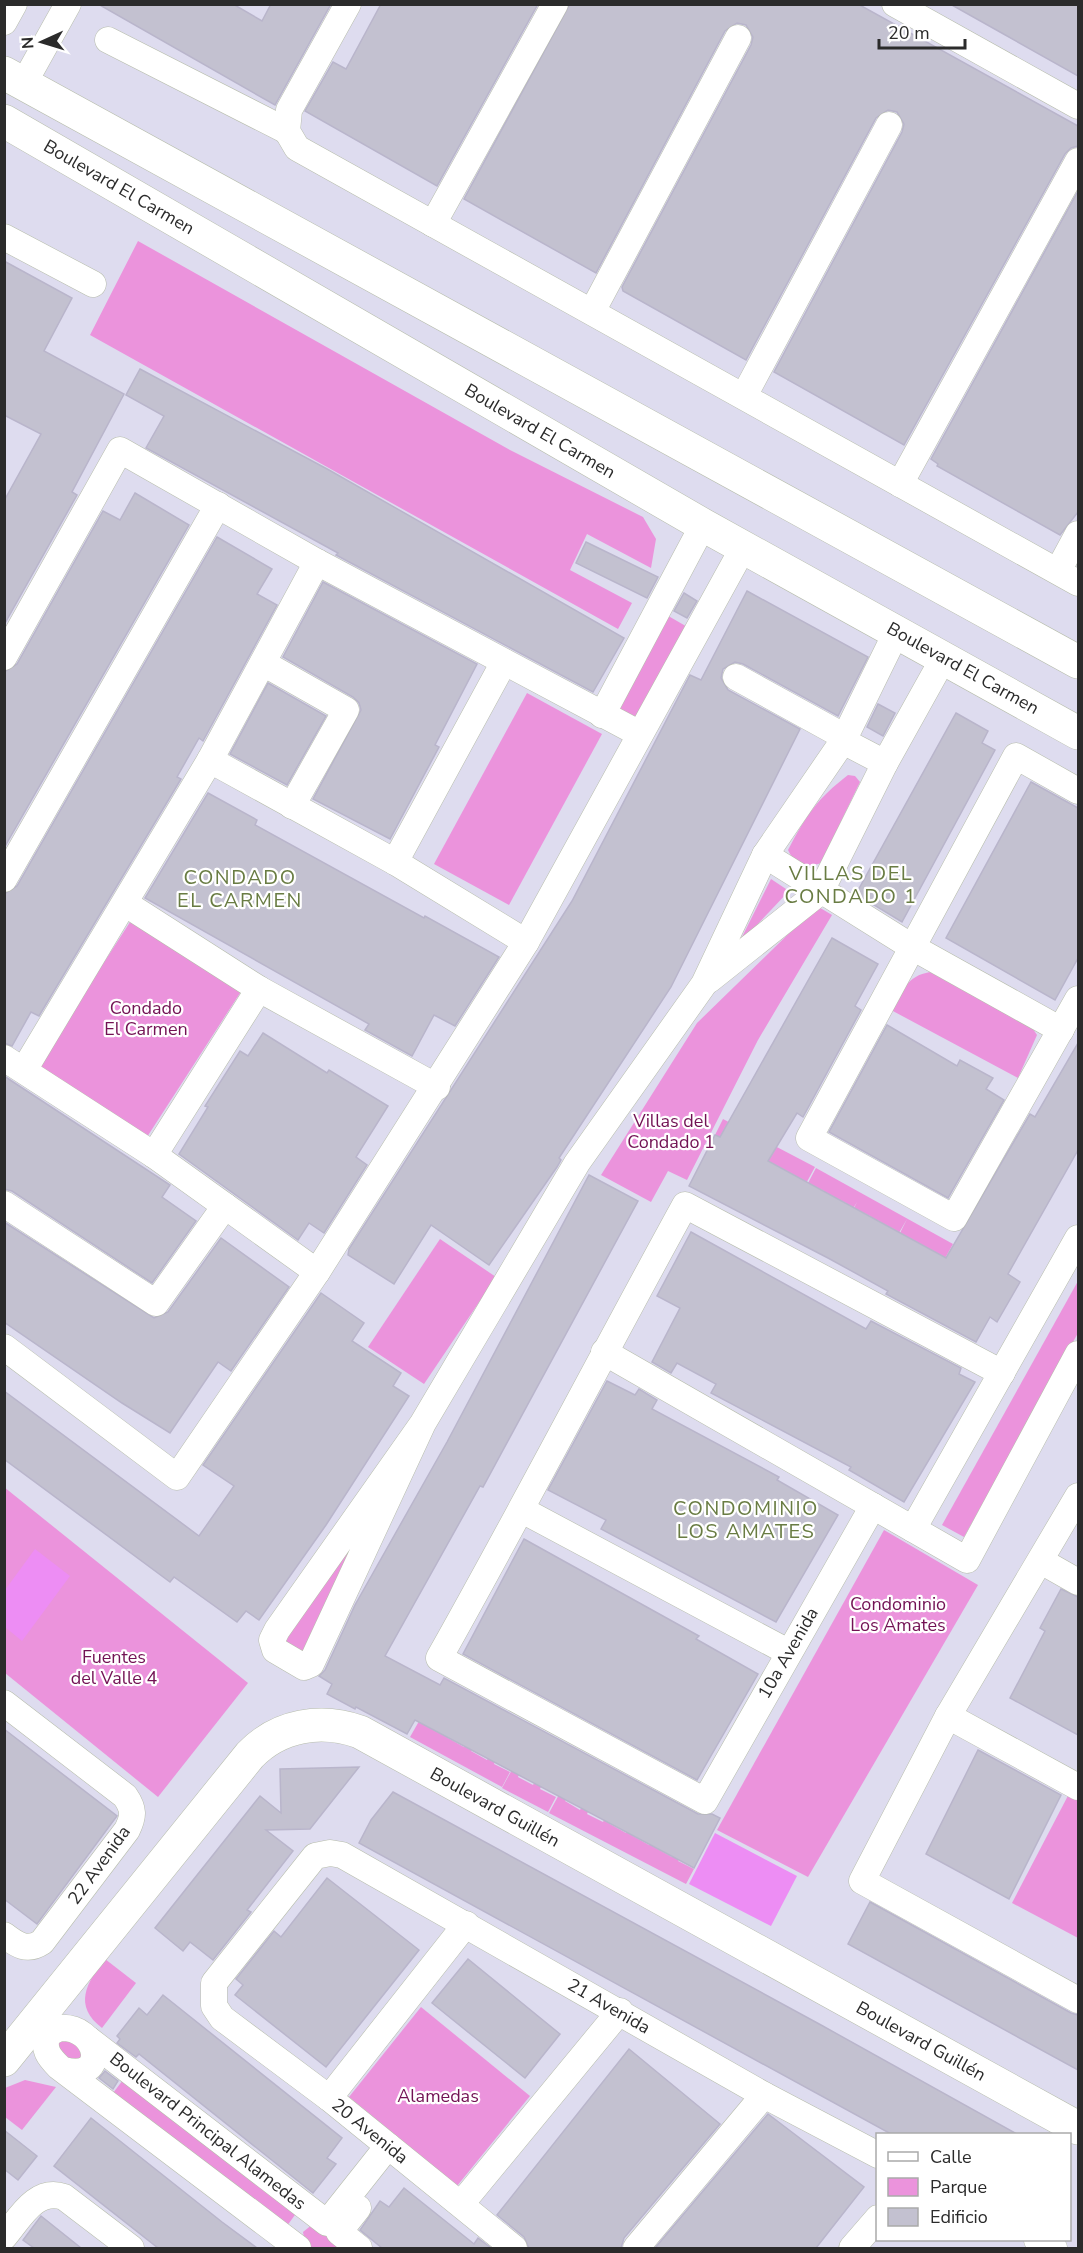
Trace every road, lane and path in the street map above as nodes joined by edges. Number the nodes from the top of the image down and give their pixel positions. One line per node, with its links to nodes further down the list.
1 (14, 4): 6 (street)
2 (68, 4): 9 (street)
3 (348, 4): 13 (street)
4 (555, 4): 16 (street)
5 (895, 4): 10 (street)
6 (4, 22)
7 (738, 38): 20 (street)
8 (108, 40): 13 (street)
9 (14, 78): 15 (main road)
10 (1078, 106)
11 (4, 121): 18 (main road, Boulevard El Carmen)
12 (889, 125): 21 (street)
13 (287, 131): 16 (street)
14 (1078, 161): 22 (street)
15 (246, 204): 18 (main road); 33 (main road)
16 (433, 224): 20 (street)
17 (4, 237): 19 (street)
18 (219, 245): 24 (main road, Boulevard El Carmen)
19 (93, 284)
20 (592, 310): 21 (street)
21 (744, 396): 22 (street)
22 (900, 484): 28 (street)
23 (218, 505): 27 (street); 30 (street); 46 (street)
24 (703, 525): 26 (main road, Boulevard El Carmen); 36 (street)
25 (1078, 534): 28 (street)
26 (743, 548): 29 (main road, Boulevard El Carmen); 38 (street)
27 (317, 562): 32 (street); 34 (street)
28 (1068, 577)
29 (897, 631): 31 (main road, Boulevard El Carmen); 39 (street)
30 (4, 657)
31 (943, 658): 37 (main road, Boulevard El Carmen); 41 (street)
32 (504, 662): 36 (street); 45 (street)
33 (1078, 662)
34 (263, 663): 40 (street); 43 (street)
35 (736, 677): 39 (street)
36 (602, 715): 38 (street)
37 (1078, 733)
38 (640, 734): 49 (street)
39 (844, 739): 41 (street); 44 (street)
40 (210, 760): 43 (street); 48 (street)
41 (885, 763): 47 (street)
42 (1078, 790): 50 (street)
43 (292, 806): 45 (street)
44 (765, 855): 47 (street); 51 (street)
45 (395, 862): 49 (street)
46 (4, 879)
47 (821, 891): 50 (street); 51 (street)
48 (126, 904): 52 (street); 55 (street)
49 (526, 942): 56 (street)
50 (912, 947): 54 (street); 54 (street)
51 (704, 984): 66 (street)
52 (259, 989): 56 (street); 57 (street)
53 (1078, 999): 54 (street)
54 (1061, 1030)
55 (14, 1064): 57 (street)
56 (437, 1087): 61 (street)
57 (154, 1155): 59 (street)
58 (4, 1204): 59 (street)
59 (225, 1206): 61 (street)
60 (1078, 1238): 65 (street)
61 (317, 1272): 62 (street)
62 (4, 1347)
63 (604, 1352): 65 (street); 68 (street); 69 (street)
64 (1078, 1354): 70 (street)
65 (1002, 1373): 70 (street)
66 (423, 1423): 66 (street)
67 (1078, 1496): 71 (street)
68 (873, 1506): 70 (street); 73 (street, 10a Avenida)
69 (522, 1510): 73 (street); 73 (street, 10a Avenida)
70 (913, 1528)
71 (1041, 1561): 72 (street); 75 (street)
72 (1078, 1582)
73 (788, 1652)
74 (4, 1703): 78 (street, 22 Avenida)
75 (948, 1716): 76 (street); 80 (street)
76 (1078, 1787)
77 (466, 1924): 81 (street, 21 Avenida); 82 (street, 21 Avenida); 87 (street)
78 (9, 1939)
79 (63, 1989): 83 (street); 84 (main road, Boulevard Guillén); 88 (main road, Boulevard Guillén)
80 (1078, 2000)
81 (620, 2011): 86 (street, 21 Avenida); 91 (street)
82 (222, 2018): 87 (street, 20 Avenida)
83 (84, 2036): 85 (street, Boulevard Principal Alamedas); 85 (street); 93 (street, Boulevard Principal Alamedas)
84 (4, 2060): 85 (street)
85 (60, 2067): 97 (street, Boulevard Principal Alamedas)
86 (764, 2095): 90 (street, 21 Avenida); 100 (street)
87 (329, 2098): 89 (street, 20 Avenida)
88 (1078, 2128)
89 (394, 2151): 91 (street, 20 Avenida); 93 (street)
90 (876, 2154)
91 (461, 2204): 99 (street, 20 Avenida)
92 (876, 2220): 101 (street)
93 (337, 2235): 97 (street, Boulevard Principal Alamedas); 98 (street, Boulevard Principal Alamedas)
94 (4, 2237): 96 (street)
95 (1039, 2241): 102 (street)
96 (131, 2248)
97 (299, 2248)
98 (359, 2248)
99 (514, 2248)
100 (636, 2248)
101 (852, 2248)
102 (1054, 2248)

